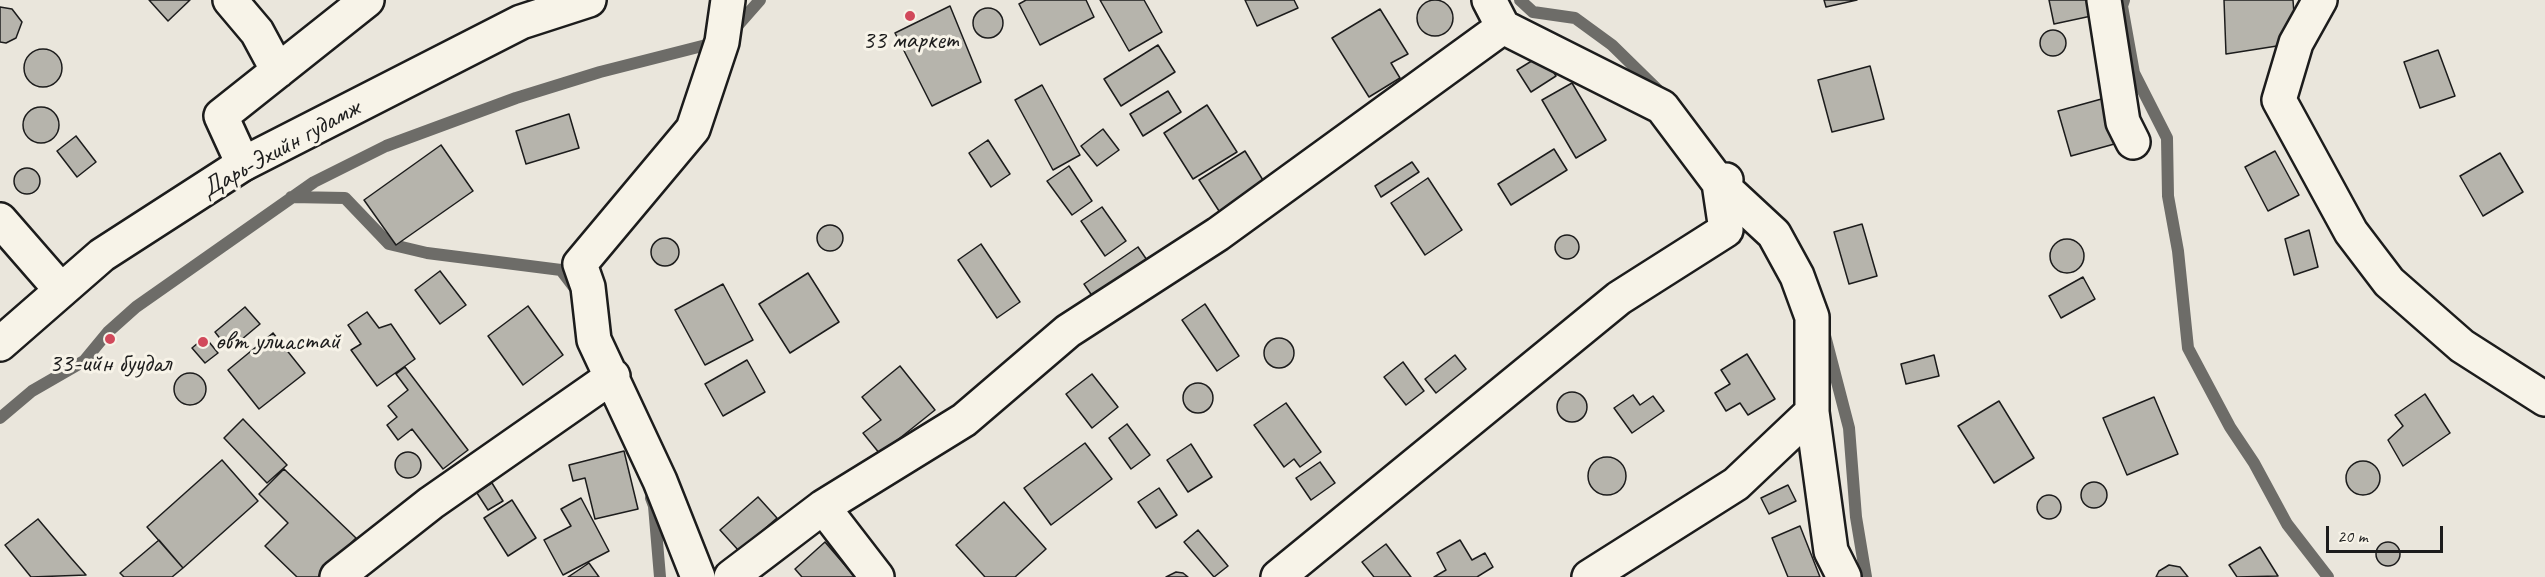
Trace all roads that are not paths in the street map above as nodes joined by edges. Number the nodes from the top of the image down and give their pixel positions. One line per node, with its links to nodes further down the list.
1 (230, 0): 8 (street)
2 (367, 0): 8 (street)
3 (589, 0): 10 (street, Дарь-Эхийн гудамж)
4 (728, 0): 15 (street)
5 (2104, 0): 9 (street)
6 (2320, 0): 16 (street)
7 (1496, 14): 11 (street); 18 (street)
8 (278, 70): 10 (street)
9 (2133, 142)
10 (243, 164): 13 (street, Дарь-Эхийн гудамж)
11 (1726, 180): 17 (street); 23 (street)
12 (0, 220): 13 (street)
13 (61, 290): 14 (street, Дарь-Эхийн гудамж)
14 (0, 344)
15 (613, 376): 19 (street); 20 (street)
16 (2545, 399)
17 (1812, 412): 24 (street); 25 (street)
18 (823, 507): 21 (street); 22 (street)
19 (337, 577)
20 (698, 577)
21 (731, 577)
22 (877, 577)
23 (1278, 577)
24 (1589, 577)
25 (1844, 577)

